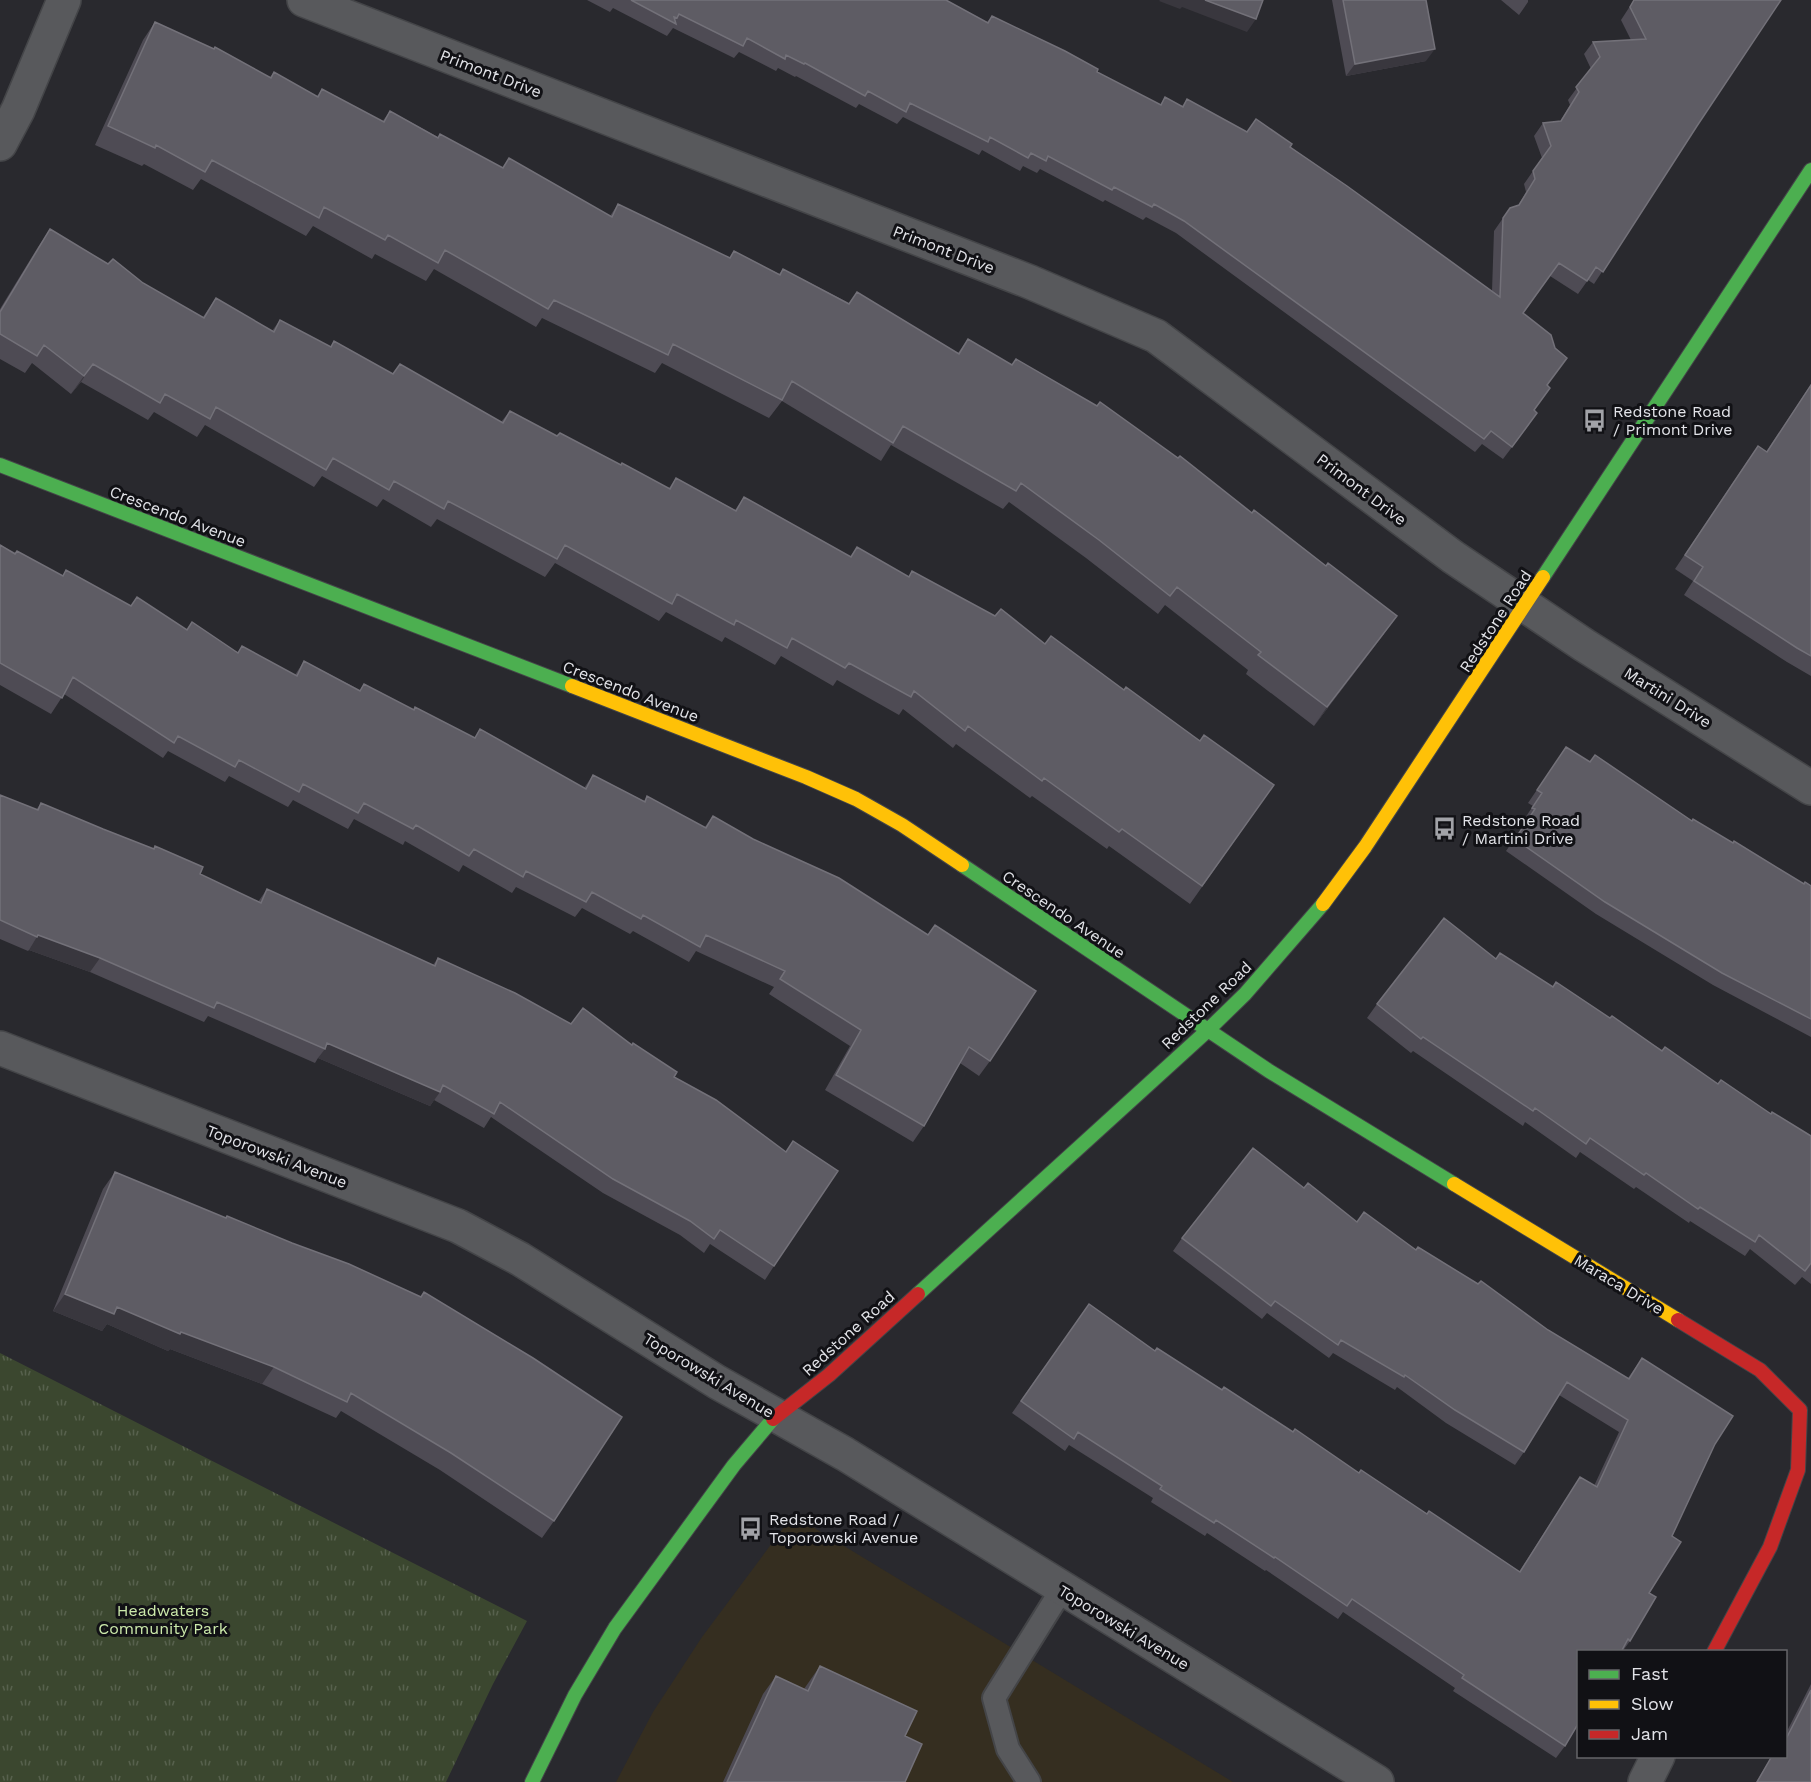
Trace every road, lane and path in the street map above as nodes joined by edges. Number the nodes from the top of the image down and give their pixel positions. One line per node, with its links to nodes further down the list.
1 (64, 0): 3 (street)
2 (304, 0): 6 (street, Primont Drive)
3 (0, 144)
4 (1811, 170): 6 (street, Redstone Road)
5 (0, 465): 8 (street, Crescendo Avenue)
6 (1526, 605): 7 (street, Martini Drive); 8 (street, Redstone Road)
7 (1811, 788)
8 (1207, 1031): 10 (street, Redstone Road); 12 (street, Maraca Drive)
9 (0, 1048): 10 (street, Toporowski Avenue)
10 (775, 1416): 11 (street, Toporowski Avenue); 14 (street, Redstone Road)
11 (1062, 1589): 15 (lane); 16 (street, Toporowski Avenue)
12 (1715, 1650)
13 (1657, 1758): 17 (street)
14 (532, 1782)
15 (1029, 1782)
16 (1377, 1782)
17 (1645, 1782)

